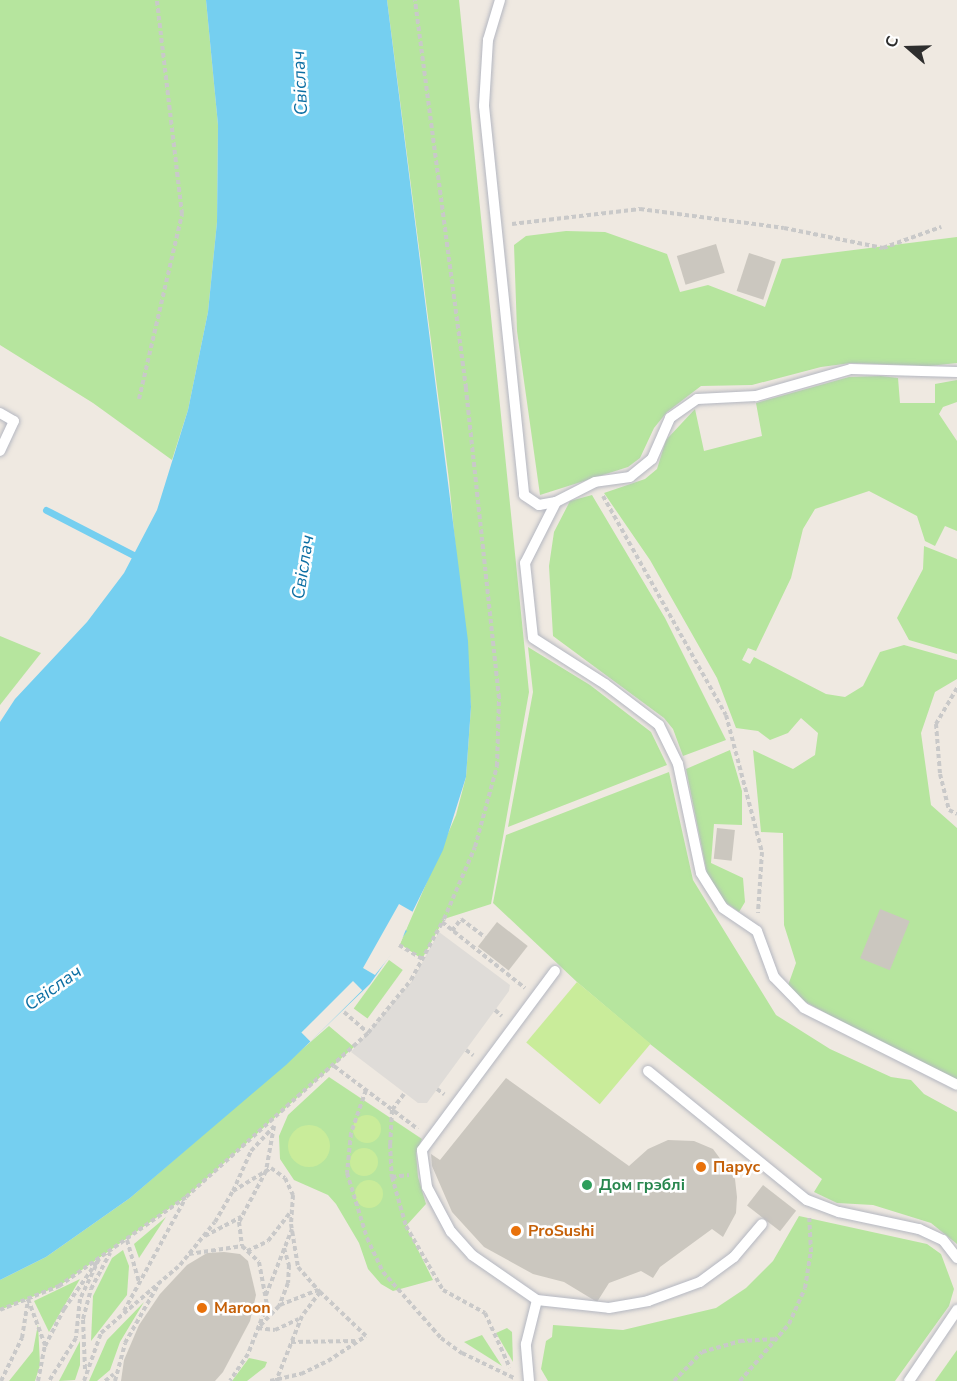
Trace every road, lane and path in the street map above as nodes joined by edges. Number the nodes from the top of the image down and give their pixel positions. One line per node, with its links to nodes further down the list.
1 (157, 0): 7 (path)
2 (415, 0): 14 (path)
3 (500, 0): 4 (lane)
4 (498, 225): 5 (path); 11 (lane)
5 (941, 227)
6 (957, 372): 10 (lane)
7 (139, 399)
8 (0, 413): 9 (lane)
9 (0, 451)
10 (595, 482): 11 (lane); 16 (path)
11 (556, 501): 16 (lane)
12 (957, 688): 13 (path)
13 (957, 814)
14 (442, 922): 15 (path); 19 (path)
15 (452, 931): 17 (path); 21 (path)
16 (757, 931): 26 (lane)
17 (485, 937)
18 (399, 945): 19 (path)
19 (422, 959): 23 (path)
20 (555, 971): 21 (lane)
21 (535, 996): 53 (lane)
22 (344, 1012): 23 (path)
23 (368, 1033): 24 (path)
24 (334, 1066): 27 (path); 33 (path)
25 (648, 1071): 34 (lane)
26 (957, 1085)
27 (366, 1090): 29 (path); 67 (path)
28 (405, 1094): 29 (path)
29 (392, 1110): 30 (path); 67 (path)
30 (427, 1136)
31 (266, 1171): 32 (path); 32 (path); 35 (path); 36 (path)
32 (233, 1191): 39 (path)
33 (186, 1197): 40 (path); 48 (path)
34 (807, 1200): 46 (lane); 61 (path)
35 (292, 1209): 38 (path); 44 (path)
36 (242, 1217): 39 (path); 41 (path)
37 (762, 1224): 53 (lane)
38 (292, 1229): 42 (path); 50 (path)
39 (202, 1238): 45 (path)
40 (127, 1240): 43 (path); 48 (path)
41 (242, 1246): 44 (path); 45 (path)
42 (284, 1248): 51 (path); 54 (path)
43 (111, 1251): 47 (path); 65 (path)
44 (247, 1251): 51 (path)
45 (189, 1254): 49 (path)
46 (957, 1258)
47 (99, 1259): 52 (path); 64 (path); 71 (path)
48 (139, 1282): 57 (path)
49 (160, 1282): 57 (path); 66 (path)
50 (319, 1291): 54 (path); 59 (path); 62 (path)
51 (265, 1296): 60 (path)
52 (28, 1299): 55 (path); 64 (path); 69 (path)
53 (537, 1300): 78 (lane)
54 (279, 1306): 60 (path)
55 (1, 1310): 58 (path)
56 (957, 1310): 81 (lane)
57 (122, 1314): 65 (path)
58 (0, 1316)
59 (302, 1316): 60 (path); 63 (path)
60 (258, 1328): 75 (path)
61 (778, 1339): 79 (path); 80 (path)
62 (357, 1341): 63 (path); 68 (path)
63 (291, 1342): 68 (path)
64 (45, 1346): 70 (path)
65 (85, 1371): 72 (path)
66 (115, 1373): 73 (path); 74 (path)
67 (514, 1378): 77 (path)
68 (277, 1379): 76 (path)
69 (1, 1381)
70 (38, 1381)
71 (49, 1381)
72 (82, 1381)
73 (105, 1381)
74 (114, 1381)
75 (230, 1381)
76 (270, 1381)
77 (521, 1381)
78 (529, 1381)
79 (674, 1381)
80 (740, 1381)
81 (909, 1381)

